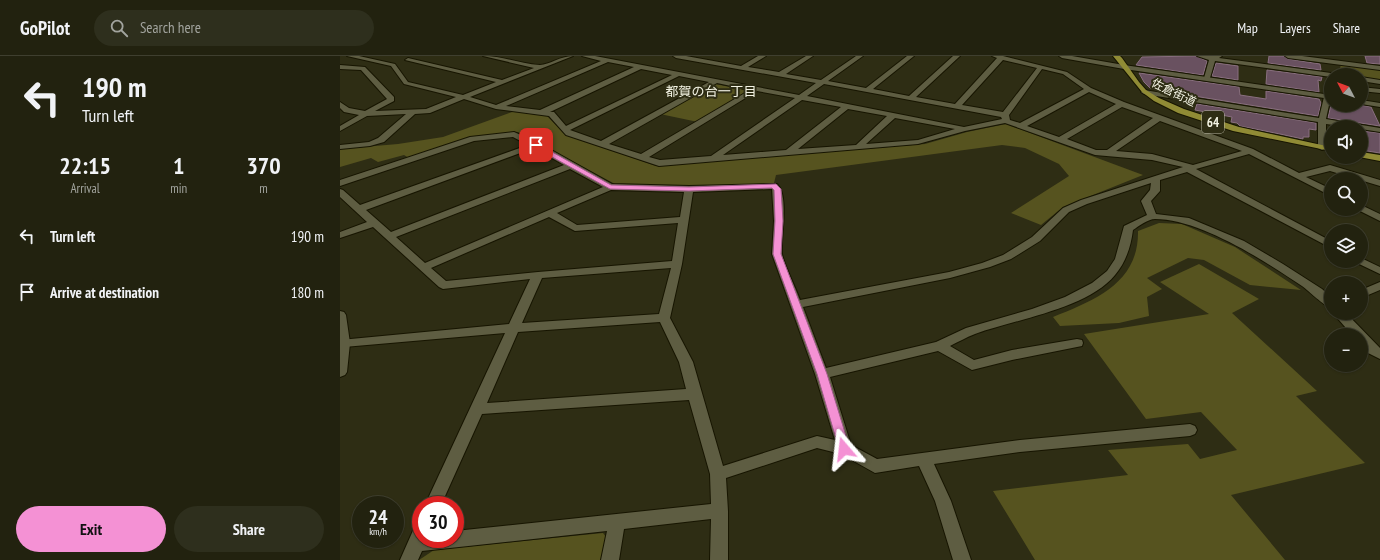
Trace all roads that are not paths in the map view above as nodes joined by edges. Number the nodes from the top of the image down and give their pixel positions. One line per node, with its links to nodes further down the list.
1 (350, 56): 21 (street)
2 (370, 56): 21 (street)
3 (422, 56): 24 (street)
4 (486, 56): 29 (street)
5 (570, 56): 29 (street)
6 (585, 56): 25 (street)
7 (676, 56): 26 (street)
8 (714, 56): 26 (street)
9 (763, 56): 33 (street)
10 (810, 56): 37 (street)
11 (860, 56): 42 (street)
12 (911, 56): 47 (street)
13 (958, 56): 53 (street)
14 (1062, 56): 20 (street)
15 (1116, 56): 32 (main road, 佐倉街道 / 64)
16 (1200, 56): 22 (street)
17 (1219, 56): 22 (street)
18 (1288, 56): 23 (street)
19 (998, 57): 31 (street); 59 (street)
20 (1080, 58): 32 (street)
21 (362, 59): 27 (street); 28 (street)
22 (1212, 59): 36 (street); 38 (street)
23 (1336, 59): 34 (street)
24 (408, 60): 27 (street); 40 (street)
25 (606, 61): 30 (street); 60 (street)
26 (704, 61): 33 (street); 35 (street)
27 (393, 65): 51 (street)
28 (340, 66): 64 (street)
29 (541, 67): 40 (street)
30 (640, 67): 35 (street); 62 (street)
31 (1041, 67): 45 (street); 66 (street)
32 (1124, 67): 38 (street); 49 (main road, 佐倉街道 / 64)
33 (741, 68): 37 (street)
34 (1380, 68)
35 (677, 74): 41 (street); 71 (street)
36 (1324, 74)
37 (779, 75): 42 (street)
38 (1207, 78): 50 (street)
39 (1368, 80): 43 (street)
40 (503, 82): 51 (street)
41 (716, 82): 44 (street); 75 (street)
42 (822, 82): 47 (street); 52 (street)
43 (1380, 82)
44 (756, 89): 52 (street); 84 (street)
45 (1089, 90): 56 (street); 69 (street)
46 (1368, 90): 48 (street)
47 (867, 91): 53 (street)
48 (1380, 91)
49 (1144, 92): 68 (street); 79 (main road, 佐倉街道 / 64)
50 (1324, 96)
51 (464, 97): 60 (street); 61 (street)
52 (801, 97): 58 (street); 85 (street)
53 (911, 98): 59 (street)
54 (1368, 103): 57 (street)
55 (340, 104): 64 (street)
56 (1121, 104): 67 (street); 74 (street)
57 (1380, 105)
58 (847, 106): 65 (street); 81 (street)
59 (957, 106): 66 (street)
60 (496, 107): 62 (street)
61 (413, 112): 64 (street); 77 (street)
62 (543, 112): 71 (street)
63 (1324, 112): 68 (street)
64 (366, 114): 70 (street)
65 (893, 115): 72 (street); 78 (street)
66 (1005, 118): 69 (street); 72 (street)
67 (1159, 118): 80 (street); 82 (street)
68 (1322, 120): 73 (street); 79 (street)
69 (1020, 126): 74 (street)
70 (340, 129)
71 (566, 129): 75 (street)
72 (964, 129): 78 (street)
73 (1380, 130)
74 (1060, 140): 82 (street)
75 (602, 144): 84 (street)
76 (536, 145): 87 (street); 91 (street); 97 (street)
77 (340, 147)
78 (858, 147): 81 (street)
79 (1322, 148)
80 (1250, 151): 88 (street); 89 (street)
81 (790, 152): 85 (street)
82 (1107, 154): 88 (street)
83 (1368, 156): 86 (main road)
84 (643, 157): 85 (street)
85 (714, 158)
86 (1380, 158)
87 (572, 165): 93 (street); 105 (street)
88 (1191, 168): 90 (street); 106 (street)
89 (1298, 176): 92 (street); 95 (street)
90 (1156, 178): 100 (street); 115 (street)
91 (340, 183)
92 (1380, 183)
93 (610, 187): 94 (street); 99 (street)
94 (689, 189): 102 (street); 115 (street)
95 (1324, 189)
96 (340, 192): 97 (street)
97 (359, 209): 103 (street)
98 (1368, 212): 101 (street)
99 (550, 213): 102 (street); 109 (street)
100 (1152, 216): 114 (street); 124 (street)
101 (1380, 218)
102 (683, 220): 107 (street)
103 (374, 223): 104 (street); 105 (street)
104 (340, 235)
105 (390, 236): 109 (street)
106 (1324, 241)
107 (678, 264): 111 (street); 117 (street)
108 (1368, 265): 110 (street)
109 (423, 268): 111 (street)
110 (1380, 271)
111 (538, 275): 119 (street)
112 (1380, 286): 113 (street)
113 (1368, 291)
114 (1324, 298)
115 (796, 305): 127 (street)
116 (340, 315): 121 (street)
117 (664, 318): 119 (street); 128 (street)
118 (1345, 320): 120 (street)
119 (514, 328): 121 (street); 129 (street)
120 (1353, 328)
121 (344, 343): 126 (street)
122 (1077, 343): 124 (street)
123 (1368, 345): 125 (street)
124 (940, 346): 127 (street)
125 (1380, 354)
126 (340, 372)
127 (822, 374): 131 (street)
128 (694, 394): 129 (street); 133 (street)
129 (477, 409): 134 (street)
130 (1190, 430): 132 (street)
131 (844, 449): 132 (street); 133 (street)
132 (924, 460): 142 (street)
133 (718, 474): 135 (street)
134 (437, 496)
135 (720, 511): 136 (street); 141 (street)
136 (617, 522): 137 (street); 140 (street)
137 (464, 538)
138 (414, 548): 139 (street)
139 (409, 560)
140 (610, 560)
141 (719, 560)
142 (962, 560)

